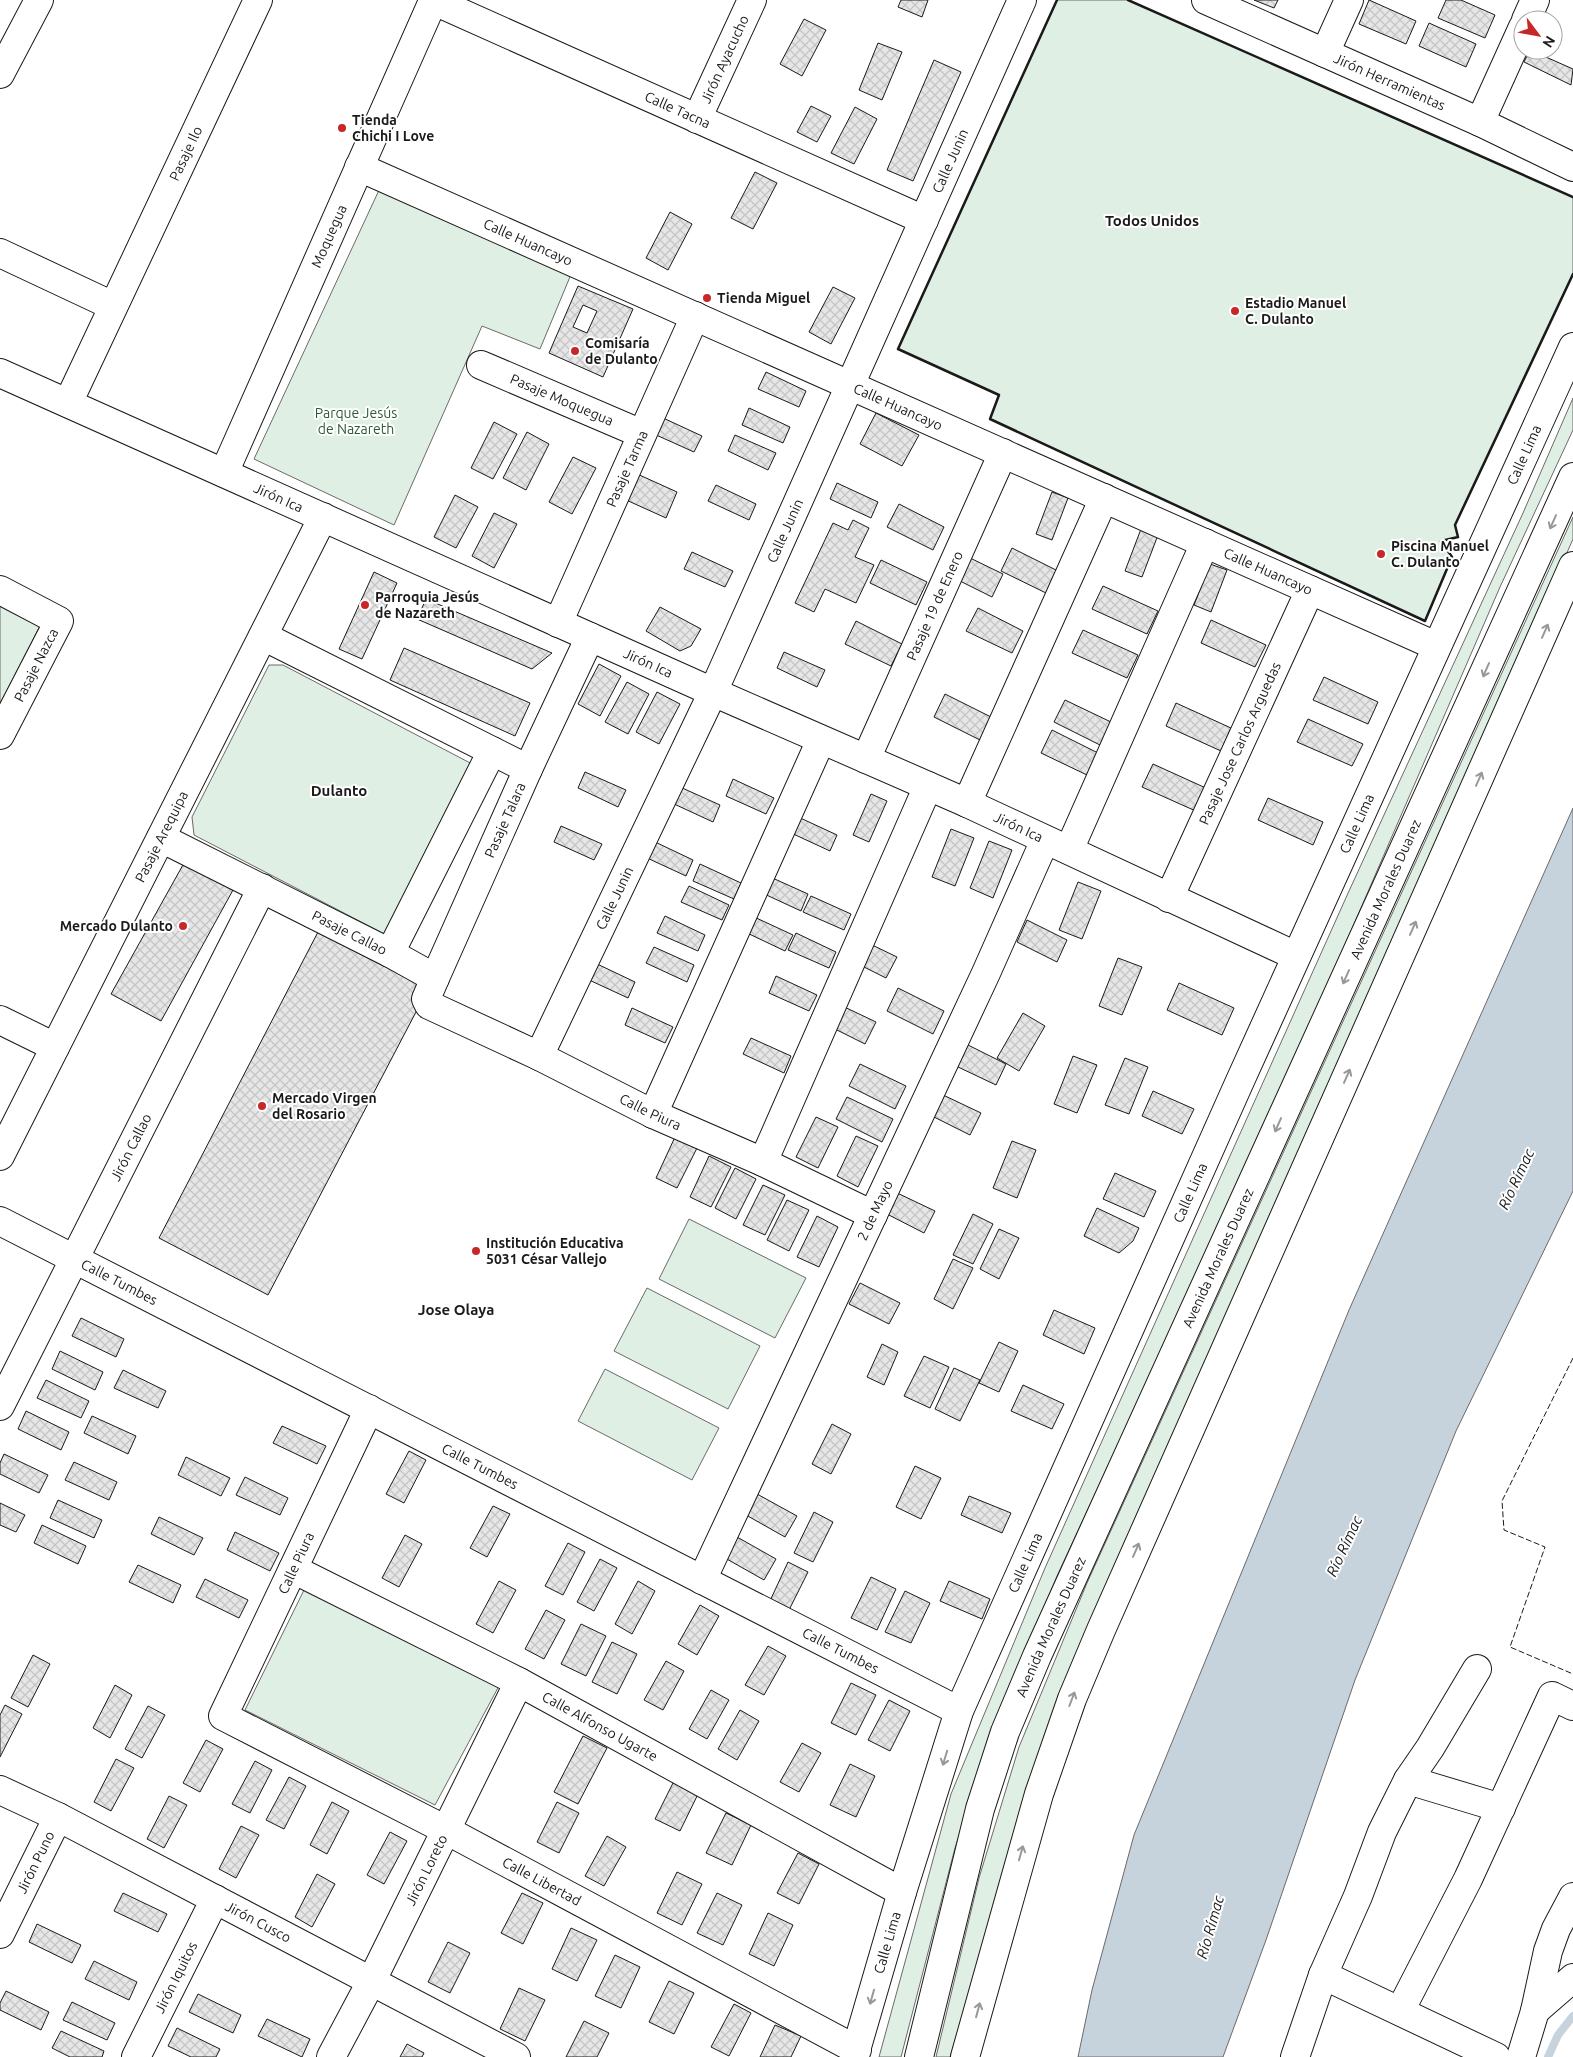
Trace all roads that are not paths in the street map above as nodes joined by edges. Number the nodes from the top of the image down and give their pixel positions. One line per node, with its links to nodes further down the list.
1 (39, 0): 10 (main road)
2 (258, 0): 17 (main road, Pasaje Ilo)
3 (432, 0): 11 (main road, Calle Tacna); 13 (main road, Moquegua)
4 (752, 0): 11 (main road, Jirón Ayacucho)
5 (1022, 0): 15 (main road, Calle Junin)
6 (1206, 0): 9 (main road, Jirón Herramientas)
7 (1349, 0): 9 (main road)
8 (1513, 49): 12 (main road)
9 (1325, 53): 12 (main road, Jirón Herramientas)
10 (0, 74)
11 (697, 119): 15 (main road, Calle Tacna)
12 (1480, 122): 14 (main road, Jirón Herramientas)
13 (360, 167): 18 (main road, Calle Huancayo); 26 (main road, Moquegua)
14 (1573, 167)
15 (924, 220): 22 (main road, Calle Junin)
16 (0, 253): 17 (main road)
17 (113, 306): 23 (main road, Pasaje Ilo)
18 (695, 316): 22 (main road, Calle Huancayo); 24 (main road, Pasaje Tarma)
19 (1573, 347): 37 (main road, Calle Lima)
20 (481, 365): 24 (main road, Pasaje Moquegua)
21 (0, 373): 23 (main road, Jirón Ica)
22 (850, 385): 25 (main road, Calle Huancayo); 38 (main road, Calle Junin)
23 (68, 403): 26 (main road, Jirón Ica)
24 (642, 434): 34 (main road, Pasaje Tarma)
25 (1003, 453): 28 (main road, Calle Huancayo); 42 (main road, Pasaje 19 de Enero)
26 (224, 472): 29 (main road, Jirón Ica)
27 (1573, 477): 90 (main road, Avenida Morales Duarez, one-way to 90)
28 (1104, 498): 30 (main road, Calle Huancayo); 45 (main road)
29 (323, 517): 34 (main road, Jirón Ica); 35 (main road, Pasaje Arequipa)
30 (1205, 543): 33 (main road, Calle Huancayo); 47 (main road, 2 de Mayo)
31 (1573, 566): 91 (main road, one-way to 31)
32 (0, 590): 39 (main road, Pasaje Nazca)
33 (1310, 590): 37 (main road, Calle Huancayo); 49 (main road, Pasaje Jose Carlos Arguedas)
34 (558, 623): 36 (main road, Jirón Ica)
35 (262, 636): 41 (main road); 46 (main road, Pasaje Arequipa)
36 (590, 637): 38 (main road, Jirón Ica); 43 (main road, Pasaje Talara)
37 (1436, 646): 51 (main road, Calle Lima)
38 (712, 692): 40 (main road, Jirón Ica); 56 (main road, Calle Junin)
39 (0, 735)
40 (821, 740): 42 (main road, Jirón Ica); 57 (main road)
41 (492, 751): 43 (main road); 50 (main road, Pasaje Callao)
42 (866, 759): 44 (main road, Jirón Ica)
43 (528, 768): 52 (main road, Pasaje Talara)
44 (928, 786): 45 (main road, Jirón Ica); 59 (main road)
45 (968, 802): 47 (main road, Jirón Ica)
46 (161, 838): 48 (main road, Pasaje Callao); 55 (main road, Pasaje Arequipa)
47 (1057, 845): 49 (main road, Jirón Ica); 60 (main road, 2 de Mayo)
48 (262, 888): 50 (main road, Pasaje Callao); 62 (main road, Jirón Callao)
49 (1169, 898): 51 (main road, Jirón Ica)
50 (390, 953): 52 (main road)
51 (1296, 956): 70 (main road, Calle Lima)
52 (435, 978): 53 (main road, Pasaje Talara)
53 (428, 1005): 56 (main road, Calle Piura)
54 (0, 1020): 55 (main road)
55 (55, 1047): 58 (main road, Pasaje Arequipa)
56 (539, 1056): 57 (main road, Calle Piura)
57 (654, 1114): 59 (main road, Calle Piura)
58 (0, 1156)
59 (763, 1162): 60 (main road, Calle Piura)
60 (873, 1215): 66 (main road, 2 de Mayo)
61 (0, 1221): 62 (main road, Calle Tumbes)
62 (74, 1259): 63 (main road, Jirón Callao); 64 (main road, Calle Tumbes)
63 (0, 1406)
64 (369, 1409): 65 (main road, Calle Piura); 66 (main road, Calle Tumbes)
65 (293, 1569): 68 (main road, Calle Alfonso Ugarte); 71 (main road, Calle Piura)
66 (702, 1580): 70 (main road, Calle Tumbes)
67 (1477, 1669): 72 (main road)
68 (519, 1682): 76 (main road, Jirón Loreto); 77 (main road, Calle Alfonso Ugarte)
69 (1573, 1706): 74 (main road)
70 (959, 1711): 77 (main road, Calle Lima, one-way to 77)
71 (223, 1716): 76 (main road, Calle Libertad)
72 (1408, 1780): 74 (main road); 81 (main road)
73 (0, 1790): 75 (main road, Jirón Cusco)
74 (1501, 1808): 84 (main road)
75 (58, 1818): 79 (main road, Jirón Cusco); 80 (main road, Jirón Puno)
76 (446, 1830): 83 (main road, Jirón Loreto); 86 (main road, Calle Libertad)
77 (902, 1892): 86 (main road, Calle Lima, one-way to 86)
78 (1573, 1897): 85 (main road)
79 (215, 1899): 83 (main road, Jirón Cusco); 87 (main road, Jirón Iquitos)
80 (0, 1934)
81 (1323, 1975): 84 (main road); 92 (main road)
82 (1573, 1978): 85 (main road)
83 (372, 1980): 88 (main road, Jirón Loreto); 89 (main road, Jirón Cusco)
84 (1400, 2010): 93 (main road)
85 (1535, 2011): 94 (main road)
86 (855, 2054)
87 (136, 2057)
88 (331, 2057)
89 (516, 2057)
90 (919, 2057)
91 (965, 2057)
92 (1294, 2057)
93 (1496, 2057)
94 (1521, 2057)

